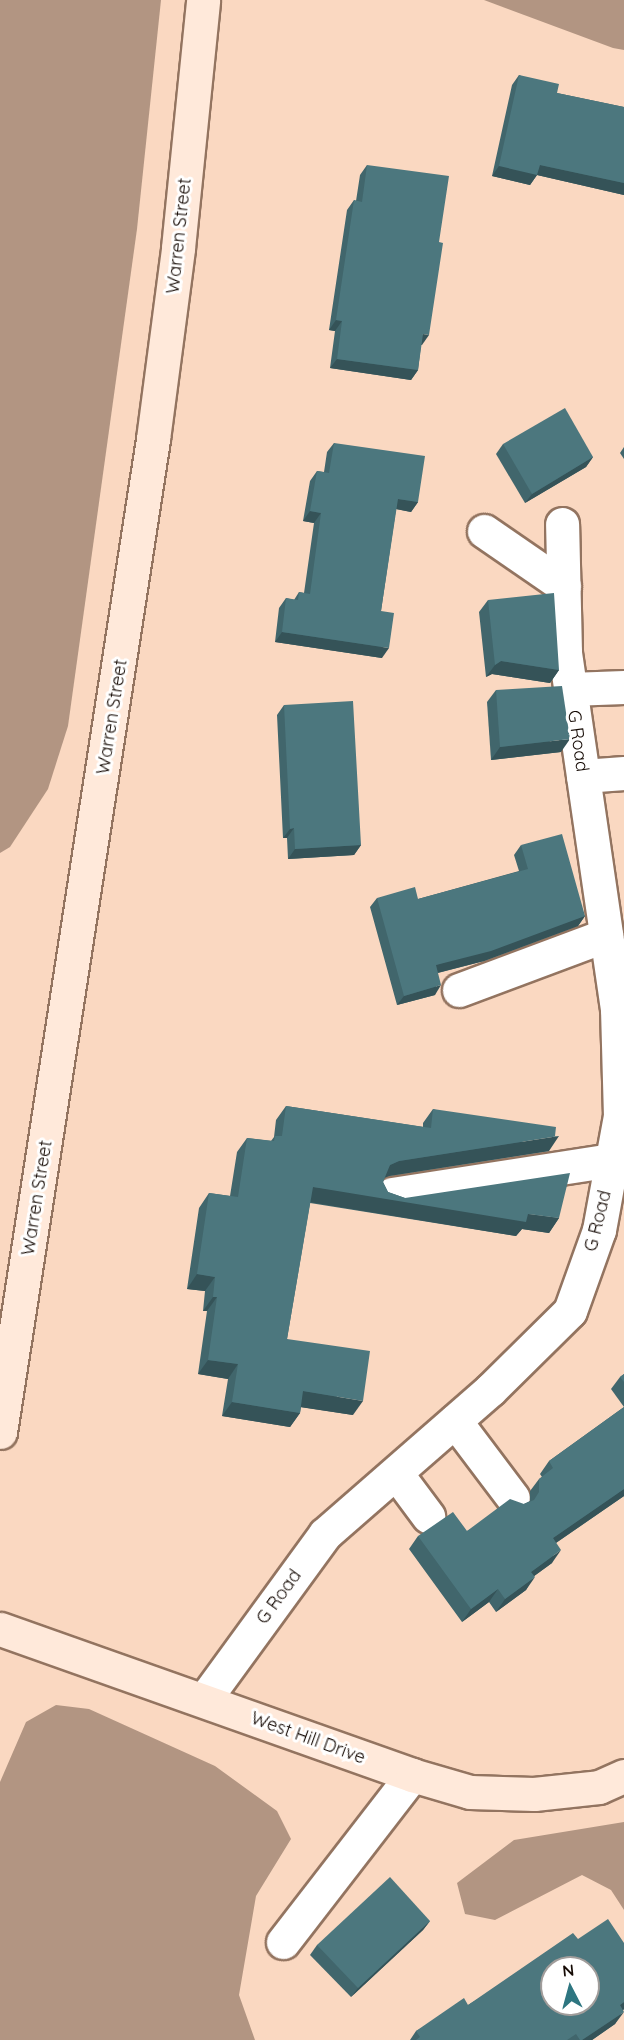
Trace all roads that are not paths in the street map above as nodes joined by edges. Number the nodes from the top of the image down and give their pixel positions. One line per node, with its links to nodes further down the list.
1 (203, 0): 14 (street, Warren Street)
2 (562, 524): 4 (street, G Road)
3 (484, 531): 4 (street)
4 (564, 586): 6 (street, G Road)
5 (624, 687): 6 (street)
6 (570, 689): 8 (street, G Road)
7 (624, 773): 8 (street)
8 (583, 776): 9 (street, G Road)
9 (606, 935): 10 (street); 11 (street, G Road)
10 (459, 990)
11 (612, 1160): 12 (street); 13 (street, G Road)
12 (392, 1194)
13 (455, 1421): 15 (street, G Road); 16 (street)
14 (0, 1432)
15 (396, 1473): 17 (street); 19 (street, G Road)
16 (513, 1498)
17 (428, 1516)
18 (0, 1629): 19 (street, West Hill Drive)
19 (204, 1700): 20 (street, West Hill Drive)
20 (412, 1775): 21 (street, West Hill Drive); 22 (street)
21 (624, 1776)
22 (283, 1942)

